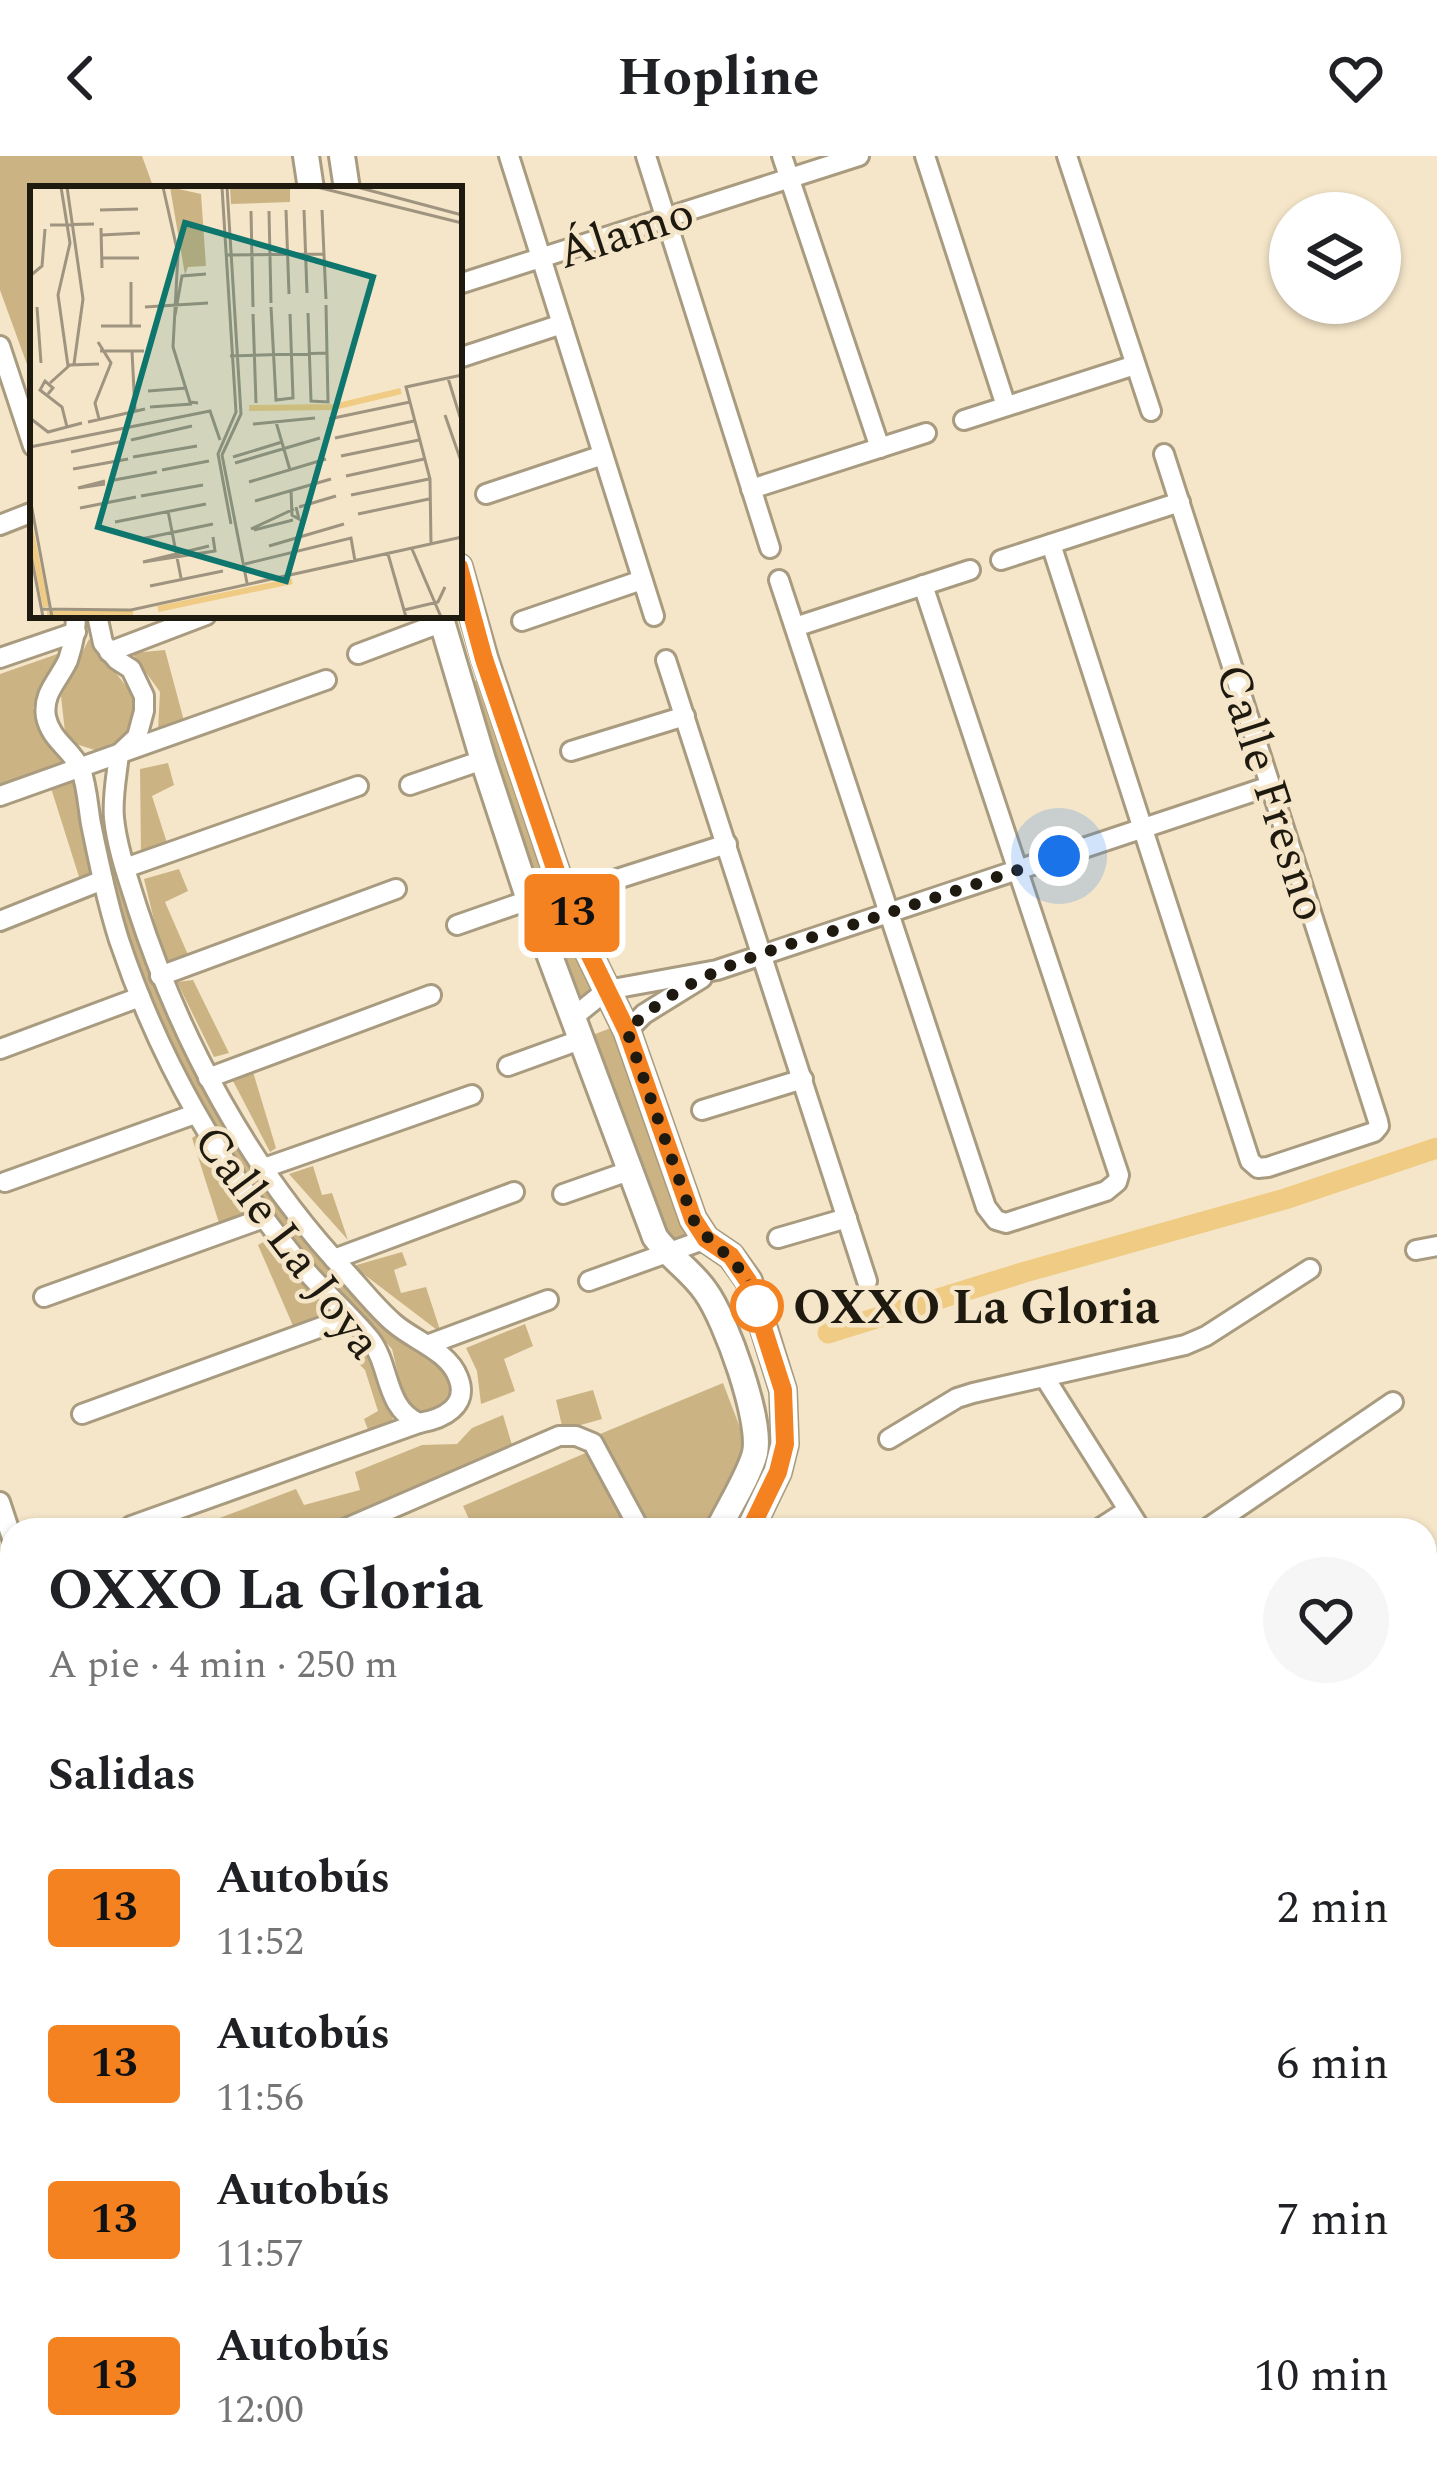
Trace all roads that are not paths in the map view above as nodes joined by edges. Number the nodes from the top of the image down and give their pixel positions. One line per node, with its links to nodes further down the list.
1 (306, 156): 10 (street)
2 (341, 156): 11 (street)
3 (509, 156): 13 (street)
4 (646, 156): 12 (street)
5 (782, 156): 9 (street)
6 (859, 156): 9 (street, Álamo)
7 (925, 156): 20 (street)
8 (1067, 156): 18 (street)
9 (789, 178): 12 (street, Álamo); 25 (street)
10 (311, 186)
11 (346, 186)
12 (666, 218): 13 (street, Álamo); 28 (street)
13 (541, 258): 14 (street, Álamo); 15 (street)
14 (462, 283)
15 (562, 324): 17 (street); 27 (street)
16 (0, 346): 19 (street)
17 (462, 357)
18 (1135, 364): 20 (street); 21 (street)
19 (8, 391): 24 (street)
20 (1006, 406): 22 (street)
21 (1150, 411)
22 (964, 420)
23 (926, 433): 25 (street)
24 (30, 439)
25 (880, 448): 28 (street)
26 (1164, 454): 30 (street, Calle Fresno)
27 (603, 455): 29 (street); 38 (street)
28 (752, 489): 34 (street)
29 (486, 494)
30 (1180, 502): 33 (street); 62 (street, Calle Fresno)
31 (30, 513): 32 (street)
32 (0, 525)
33 (1051, 544): 35 (street); 66 (street)
34 (770, 548)
35 (1001, 560)
36 (970, 570): 40 (street)
37 (462, 578): 51 (street)
38 (642, 580): 41 (street); 45 (street)
39 (779, 580): 47 (street)
40 (923, 585): 47 (street); 69 (street)
41 (654, 616)
42 (98, 618): 48 (street, Calle La Joya)
43 (198, 618): 48 (street)
44 (441, 619): 49 (street); 53 (street)
45 (523, 621)
46 (76, 624): 50 (street); 59 (street, Calle La Joya)
47 (795, 627): 74 (street)
48 (109, 652): 57 (street, Calle La Joya)
49 (358, 654)
50 (0, 658)
51 (484, 659): 53 (street); 80 (street)
52 (666, 661): 55 (street)
53 (456, 668): 58 (street)
54 (326, 680): 57 (street)
55 (685, 716): 56 (street); 67 (street)
56 (571, 751)
57 (119, 754): 59 (street); 64 (street, Calle La Joya)
58 (483, 760): 60 (street); 73 (street)
59 (80, 767): 63 (street); 65 (street, Calle La Joya)
60 (410, 785)
61 (358, 786): 68 (street)
62 (1270, 786): 66 (street); 66 (street, Calle Fresno)
63 (0, 796)
64 (114, 814): 65 (street); 68 (street, Calle La Joya)
65 (90, 819): 71 (street, Calle La Joya)
66 (1143, 829): 69 (street)
67 (727, 844): 70 (street); 77 (street)
68 (125, 868): 79 (street, Calle La Joya)
69 (1017, 870): 74 (street); 74 (street)
70 (617, 879)
71 (103, 880): 75 (street); 82 (street, Calle La Joya)
72 (396, 889): 79 (street)
73 (529, 900): 76 (street); 83 (street)
74 (889, 913): 77 (street)
75 (0, 921)
76 (457, 925)
77 (763, 955): 78 (street); 88 (street)
78 (717, 970): 80 (street); 84 (street)
79 (160, 976): 87 (street, Calle La Joya)
80 (607, 990): 83 (street); 84 (street)
81 (431, 994): 87 (street)
82 (140, 997): 85 (street); 91 (street, Calle La Joya)
83 (576, 1029): 86 (street); 95 (street)
84 (627, 1031): 102 (street)
85 (0, 1049)
86 (508, 1066)
87 (208, 1078): 92 (street, Calle La Joya)
88 (802, 1079): 90 (street); 99 (street)
89 (472, 1095): 94 (street)
90 (702, 1110)
91 (195, 1114): 93 (street, Calle La Joya); 96 (street)
92 (238, 1130): 93 (street); 94 (street, Calle La Joya)
93 (214, 1145): 100 (street, Calle La Joya)
94 (264, 1168): 106 (street, Calle La Joya)
95 (629, 1171): 98 (street); 105 (street)
96 (5, 1182)
97 (514, 1192): 106 (street)
98 (563, 1194)
99 (847, 1218): 101 (street); 109 (street)
100 (264, 1219): 110 (street); 112 (street, Calle La Joya)
101 (778, 1238)
102 (706, 1239): 105 (street); 124 (street)
103 (1437, 1246): 104 (street)
104 (1416, 1250)
105 (667, 1254): 108 (street); 123 (street)
106 (334, 1259): 113 (street, Calle La Joya)
107 (1310, 1270): 114 (street)
108 (589, 1281)
109 (867, 1281)
110 (44, 1297)
111 (548, 1300): 113 (street)
112 (349, 1318): 116 (street); 117 (street, Calle La Joya)
113 (427, 1345): 117 (street, Calle La Joya)
114 (1045, 1378): 118 (street); 119 (street)
115 (1393, 1402): 127 (street)
116 (82, 1414)
117 (418, 1423): 120 (street)
118 (889, 1439)
119 (1128, 1510): 125 (street); 126 (street)
120 (153, 1518)
121 (370, 1518): 122 (street)
122 (634, 1518)
123 (724, 1518)
124 (756, 1518)
125 (1116, 1518)
126 (1134, 1518)
127 (1223, 1518)

